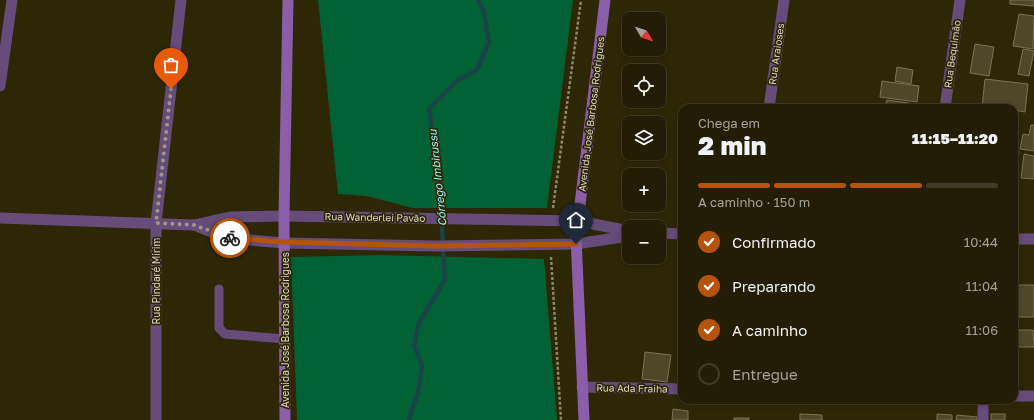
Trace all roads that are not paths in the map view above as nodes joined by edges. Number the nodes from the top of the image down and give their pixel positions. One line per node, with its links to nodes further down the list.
1 (12, 0): 7 (street)
2 (181, 0): 14 (street, Rua Pindaré Mirim)
3 (288, 0): 11 (main road, Avenida José Barbosa Rodrigues)
4 (606, 0): 13 (main road, Avenida José Barbosa Rodrigues)
5 (784, 0): 9 (street, Rua Araioses)
6 (960, 0): 10 (street, Rua Bequimão)
7 (1, 61): 8 (street)
8 (0, 86)
9 (770, 104)
10 (946, 104)
11 (284, 216): 13 (street, Rua Wanderlei Pavão); 15 (street, Rua Wanderlei Pavão); 22 (main road, Avenida José Barbosa Rodrigues)
12 (0, 218): 14 (street, Rua Wanderlei Pavão)
13 (578, 221): 16 (street, Rua Wanderlei Pavão); 23 (main road, Avenida José Barbosa Rodrigues)
14 (156, 223): 15 (street, Rua Wanderlei Pavão); 31 (street, Rua Pindaré Mirim)
15 (194, 225): 22 (street, Rua Wanderlei Pavão)
16 (622, 230)
17 (666, 234): 18 (street)
18 (678, 234)
19 (622, 237): 23 (street, Rua Wanderlei Pavão)
20 (1018, 239): 21 (street)
21 (1034, 239)
22 (284, 242): 23 (street, Rua Wanderlei Pavão); 25 (main road, Avenida José Barbosa Rodrigues)
23 (576, 244): 26 (main road, Avenida José Barbosa Rodrigues)
24 (219, 289): 25 (lane)
25 (285, 339): 32 (main road, Avenida José Barbosa Rodrigues)
26 (582, 387): 27 (street, Rua Ada Fraiha); 33 (main road, Avenida José Barbosa Rodrigues)
27 (678, 389)
28 (1018, 396): 29 (street)
29 (1034, 396)
30 (983, 404): 34 (street)
31 (156, 420)
32 (285, 420)
33 (584, 420)
34 (983, 420)

